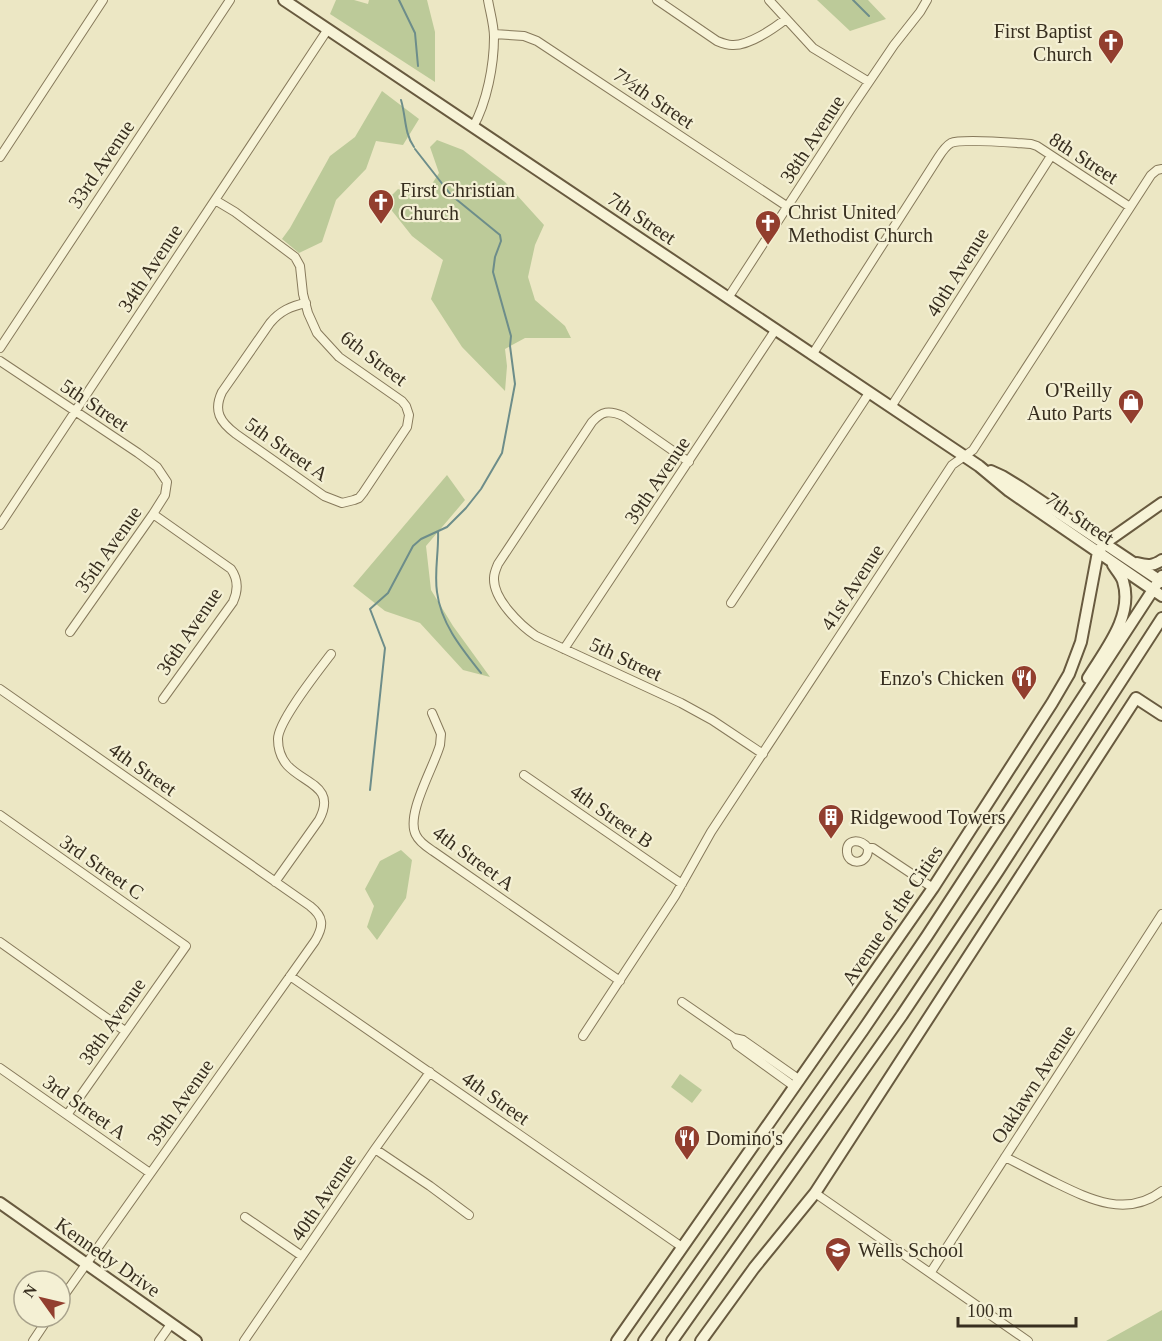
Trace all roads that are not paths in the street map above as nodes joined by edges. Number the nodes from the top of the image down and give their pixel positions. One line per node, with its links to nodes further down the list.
1 (104, 0): 14 (street)
2 (230, 0): 22 (street, 33rd Avenue)
3 (284, 0): 9 (main road, 7th Street)
4 (488, 0): 10 (street)
5 (657, 0): 8 (street)
6 (769, 0): 8 (street)
7 (927, 0): 11 (street, 38th Avenue)
8 (786, 19): 11 (street)
9 (328, 29): 12 (main road, 7th Street); 16 (street, 34th Avenue)
10 (494, 34): 12 (street); 17 (street, 7½th Street)
11 (869, 82): 17 (street, 38th Avenue)
12 (473, 127): 19 (main road, 7th Street)
13 (1051, 156): 18 (street, 8th Street); 23 (street, 8th Street); 26 (street, 40th Avenue)
14 (0, 157)
15 (1161, 169): 18 (street, 41st Avenue)
16 (214, 200): 20 (street, 6th Street); 27 (street, 34th Avenue)
17 (788, 207): 19 (street, 38th Avenue)
18 (1130, 207): 28 (street, 41st Avenue)
19 (728, 298): 21 (main road, 7th Street)
20 (306, 303): 31 (street, 6th Street); 31 (street, 5th Street A)
21 (776, 330): 23 (main road, 7th Street); 29 (street, 39th Avenue)
22 (0, 348)
23 (812, 355): 25 (main road, 7th Street)
24 (0, 361): 27 (street, 5th Street)
25 (869, 393): 26 (main road, 7th Street); 40 (street)
26 (891, 406): 28 (main road, 7th Street)
27 (75, 412): 30 (street, 5th Street); 34 (street, 34th Avenue)
28 (964, 456): 35 (main road, 7th Street); 51 (street, 41st Avenue)
29 (689, 462): 44 (street, 39th Avenue); 44 (street, 5th Street)
30 (166, 482): 33 (street, 35th Avenue)
31 (342, 503)
32 (1162, 503): 35 (main road)
33 (153, 514): 43 (street, 35th Avenue); 47 (street, 36th Avenue)
34 (0, 525)
35 (1104, 551): 36 (main road, 7th Street); 39 (main road, 7th Street); 52 (main road); 58 (main road, Avenue of the Cities)
36 (1129, 560): 37 (main road); 38 (main road, 7th Street)
37 (1162, 560)
38 (1161, 579): 39 (main road, Avenue of the Cities)
39 (1157, 593): 52 (main road, Avenue of the Cities)
40 (731, 603)
41 (1162, 618): 50 (main road)
42 (1162, 631): 50 (main road)
43 (70, 632)
44 (564, 648): 51 (street, 5th Street)
45 (332, 654): 56 (street)
46 (0, 689): 56 (street, 4th Street)
47 (163, 699)
48 (432, 713): 64 (street, 4th Street A)
49 (1162, 715): 76 (main road)
50 (1093, 725): 91 (main road)
51 (763, 754): 57 (street, 41st Avenue)
52 (1038, 766): 90 (main road, Avenue of the Cities)
53 (524, 775): 57 (street, 4th Street B)
54 (0, 815): 62 (street, 3rd Street C)
55 (868, 848): 58 (street)
56 (275, 882): 60 (street, 4th Street)
57 (682, 884): 64 (street, 41st Avenue)
58 (933, 888): 70 (main road, Avenue of the Cities)
59 (1162, 914): 73 (street, Oaklawn Avenue)
60 (321, 921): 63 (street, 39th Avenue)
61 (0, 942): 66 (street)
62 (186, 946): 66 (street, 38th Avenue)
63 (290, 975): 69 (street, 4th Street); 74 (street, 39th Avenue)
64 (620, 981): 67 (street, 41st Avenue)
65 (682, 1002): 70 (street)
66 (126, 1031): 71 (street, 38th Avenue)
67 (583, 1036)
68 (0, 1068): 71 (street, 3rd Street A)
69 (430, 1072): 72 (street, 40th Avenue); 80 (street, 4th Street)
70 (797, 1084): 80 (main road, Avenue of the Cities)
71 (67, 1115): 74 (street, 3rd Street A)
72 (375, 1149): 78 (street); 81 (street, 40th Avenue)
73 (1005, 1157): 75 (street); 83 (street, Oaklawn Avenue)
74 (150, 1173): 82 (street, 39th Avenue)
75 (1162, 1191)
76 (815, 1193): 83 (street); 92 (main road)
77 (0, 1203): 82 (main road, Kennedy Drive)
78 (469, 1215)
79 (245, 1217): 81 (street)
80 (682, 1247): 89 (main road, Avenue of the Cities)
81 (302, 1256): 88 (street, 40th Avenue)
82 (86, 1264): 84 (street, 39th Avenue); 85 (main road, Kennedy Drive)
83 (931, 1272): 93 (street)
84 (72, 1284)
85 (171, 1324): 86 (street); 87 (main road, Kennedy Drive)
86 (159, 1341)
87 (196, 1341)
88 (244, 1341)
89 (617, 1341)
90 (644, 1341)
91 (672, 1341)
92 (701, 1341)
93 (1028, 1341)

